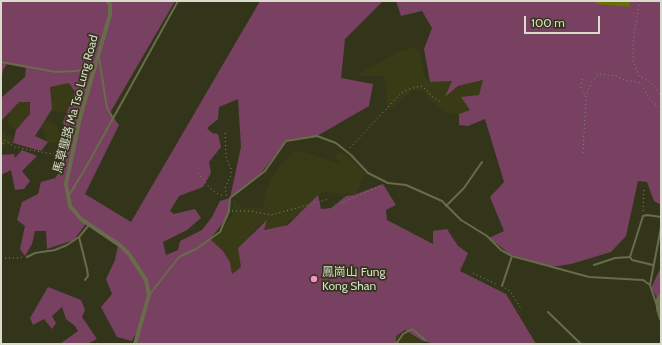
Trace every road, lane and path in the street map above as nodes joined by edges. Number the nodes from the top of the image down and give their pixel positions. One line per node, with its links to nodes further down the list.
1 (108, 1): 4 (street, 馬草壟路 Ma Tso Lung Road)
2 (178, 1): 12 (lane)
3 (640, 1): 9 (path)
4 (98, 56): 6 (street, 馬草壟路 Ma Tso Lung Road); 12 (lane)
5 (1, 62): 6 (lane)
6 (95, 66): 19 (street, 馬草壟路 Ma Tso Lung Road)
7 (582, 79): 8 (path)
8 (586, 96): 11 (path); 18 (path)
9 (661, 97)
10 (441, 102): 17 (path)
11 (661, 108)
12 (113, 118): 25 (lane)
13 (224, 133): 24 (path)
14 (1, 138): 15 (path)
15 (5, 142): 16 (path); 19 (path)
16 (1, 146)
17 (346, 152): 22 (lane); 26 (lane)
18 (583, 153)
19 (70, 158): 25 (street, 馬草壟路 Ma Tso Lung Road)
20 (482, 162): 29 (lane)
21 (198, 173): 24 (path)
22 (388, 183): 28 (path); 29 (lane)
23 (644, 189): 31 (path)
24 (225, 196): 26 (path)
25 (67, 198): 33 (street)
26 (230, 198): 30 (lane)
27 (329, 199): 30 (path)
28 (342, 203)
29 (446, 206): 36 (lane)
30 (229, 211): 46 (lane)
31 (645, 216): 32 (lane); 38 (lane)
32 (661, 217)
33 (89, 225): 35 (lane); 46 (street)
34 (661, 227): 41 (lane)
35 (79, 237): 37 (lane); 43 (lane)
36 (512, 256): 44 (lane); 45 (lane)
37 (27, 257): 39 (path)
38 (630, 257): 40 (lane); 41 (lane)
39 (1, 258)
40 (594, 265)
41 (653, 265): 44 (lane)
42 (474, 273): 45 (path)
43 (84, 280)
44 (650, 285): 48 (lane)
45 (502, 286): 49 (path)
46 (150, 295): 53 (street)
47 (661, 295): 48 (street)
48 (658, 309): 51 (street)
49 (522, 310)
50 (548, 312): 55 (lane)
51 (661, 319)
52 (425, 340): 54 (lane)
53 (135, 344)
54 (396, 344)
55 (581, 344)

